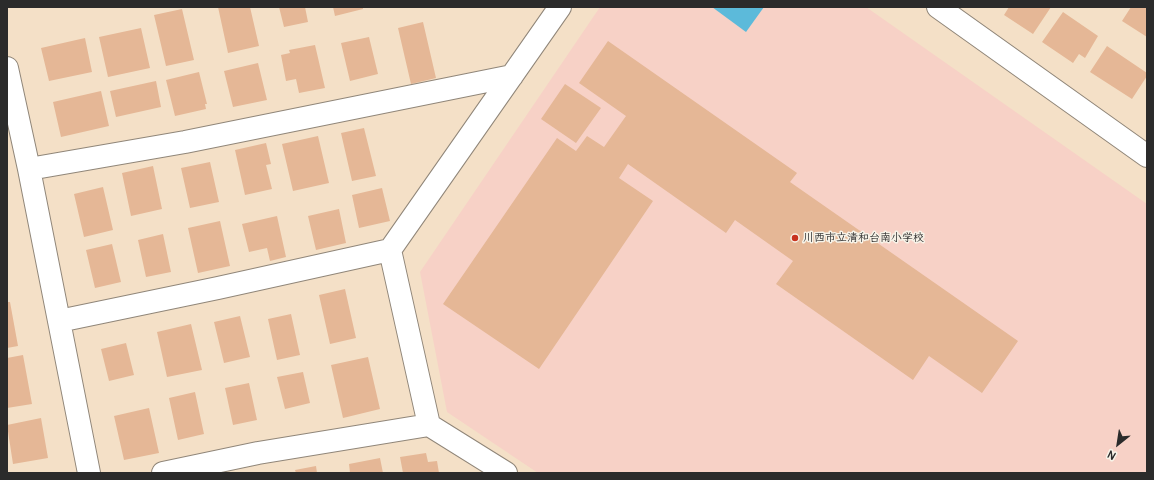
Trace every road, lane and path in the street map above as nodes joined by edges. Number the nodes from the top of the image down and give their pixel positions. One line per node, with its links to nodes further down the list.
1 (560, 7): 4 (street)
2 (938, 7): 5 (street)
3 (7, 68): 6 (street)
4 (512, 76): 6 (street); 7 (street)
5 (1147, 156)
6 (28, 169): 8 (street)
7 (390, 250): 8 (street); 9 (street)
8 (59, 320): 10 (street)
9 (429, 425): 11 (street); 12 (street)
10 (89, 473)
11 (163, 473)
12 (506, 473)

